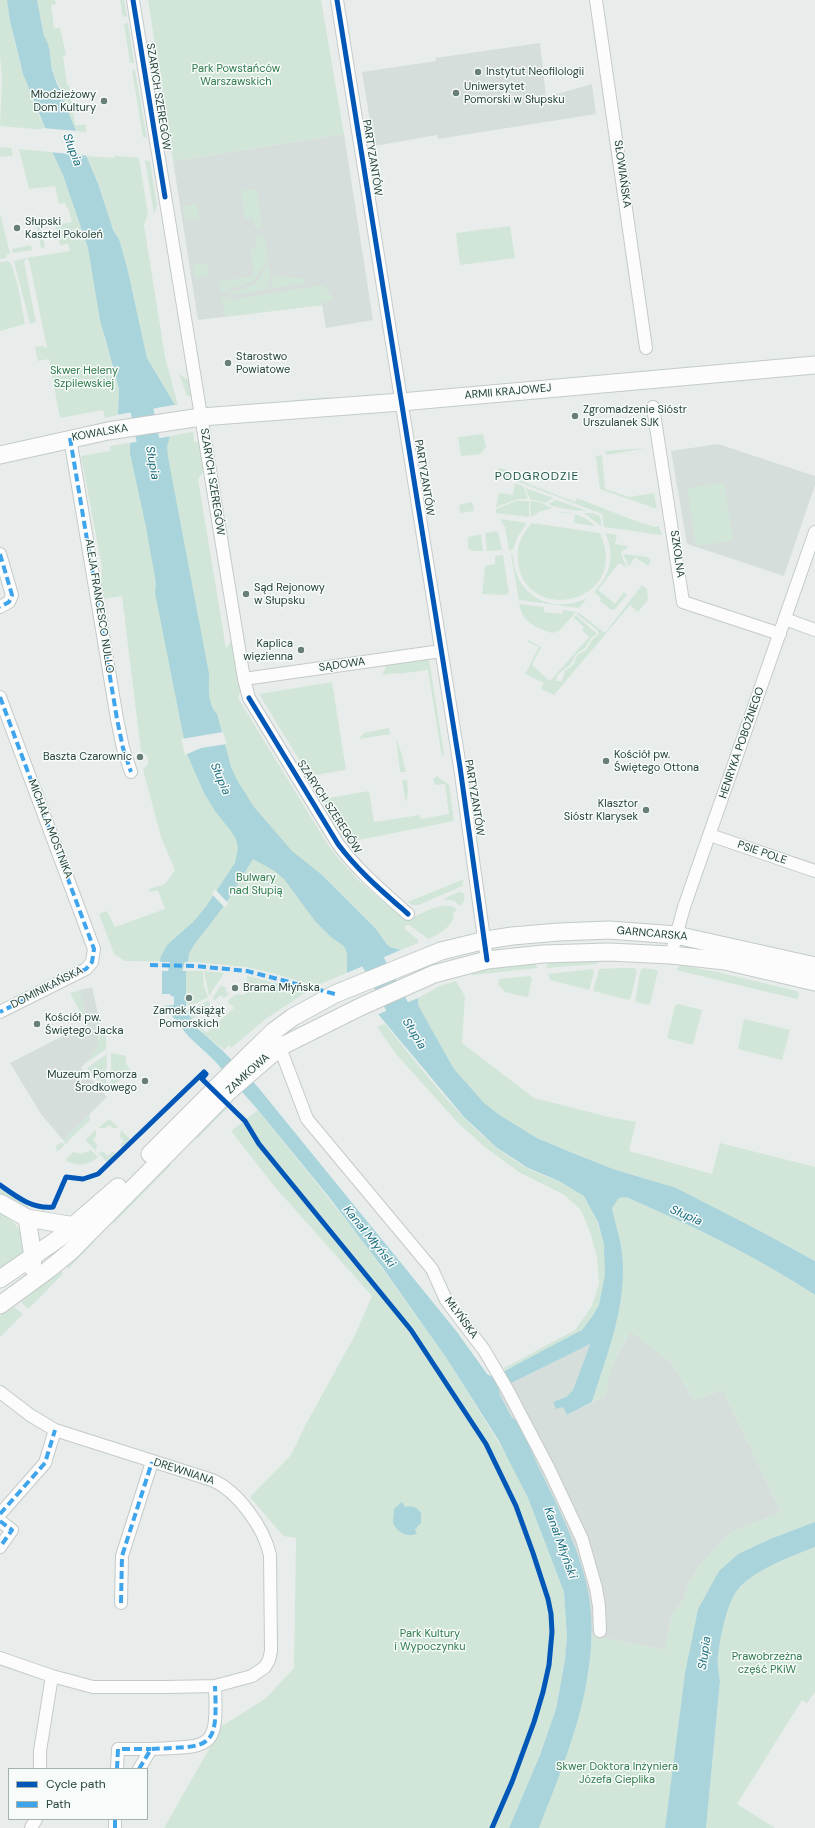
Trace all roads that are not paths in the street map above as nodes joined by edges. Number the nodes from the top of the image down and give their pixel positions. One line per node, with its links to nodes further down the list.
1 (133, 0): 8 (street, SZARYCH SZEREGÓW)
2 (337, 0): 6 (street, PARTYZANTÓW)
3 (596, 0): 4 (street, SŁOWIAŃSKA)
4 (646, 348)
5 (815, 366): 6 (main road, ARMII KRAJOWEJ)
6 (401, 402): 8 (main road, ARMII KRAJOWEJ); 17 (street, PARTYZANTÓW)
7 (654, 407): 16 (street, SZKOLNA)
8 (201, 417): 9 (main road, KOWALSKA); 18 (street, SZARYCH SZEREGÓW)
9 (70, 438): 10 (main road, KOWALSKA); 20 (street, ALEJA FRANCESCO NULLO)
10 (0, 455)
11 (815, 532): 14 (street, HENRYKA POBOŻNEGO)
12 (0, 554): 13 (street)
13 (0, 607)
14 (785, 620): 15 (street); 16 (street, HENRYKA POBOŻNEGO)
15 (815, 630)
16 (780, 634): 21 (street, HENRYKA POBOŻNEGO)
17 (441, 651): 18 (street, SĄDOWA); 25 (street, PARTYZANTÓW)
18 (244, 679): 23 (street, SZARYCH SZEREGÓW)
19 (0, 696): 28 (street, MICHAŁA MOSTNIKA)
20 (131, 772)
21 (710, 835): 22 (street, PSIE POLE); 24 (street, HENRYKA POBOŻNEGO)
22 (815, 871)
23 (408, 914)
24 (676, 935): 25 (main road, GARNCARSKA); 26 (street, HENRYKA POBOŻNEGO); 29 (main road, GARNCARSKA)
25 (486, 940): 27 (street, PARTYZANTÓW); 32 (main road, ZAMKOWA)
26 (672, 955): 27 (main road, GARNCARSKA); 30 (main road, GARNCARSKA)
27 (488, 960): 32 (main road, ZAMKOWA)
28 (92, 962): 31 (street, DOMINIKAŃSKA)
29 (815, 966)
30 (815, 982)
31 (0, 1012)
32 (277, 1039): 35 (main road, ZAMKOWA); 38 (main road, ZAMKOWA); 47 (street, MŁYŃSKA)
33 (0, 1203): 34 (main road)
34 (27, 1218): 35 (main road); 36 (main road)
35 (75, 1226): 36 (main road, ZAMKOWA)
36 (33, 1257): 37 (main road, ZAMKOWA); 38 (main road)
37 (0, 1279)
38 (30, 1283): 39 (main road, ZAMKOWA)
39 (0, 1305)
40 (0, 1392): 41 (street, DREWNIANA)
41 (55, 1430): 42 (street, DREWNIANA); 43 (street)
42 (152, 1462): 46 (street); 50 (street, DREWNIANA)
43 (0, 1514)
44 (0, 1521): 45 (street)
45 (0, 1547)
46 (121, 1603)
47 (600, 1631)
48 (0, 1658): 49 (street)
49 (52, 1676): 50 (street); 52 (street)
50 (215, 1686): 51 (street)
51 (150, 1749): 53 (street); 54 (street)
52 (40, 1768)
53 (117, 1768)
54 (140, 1768)

